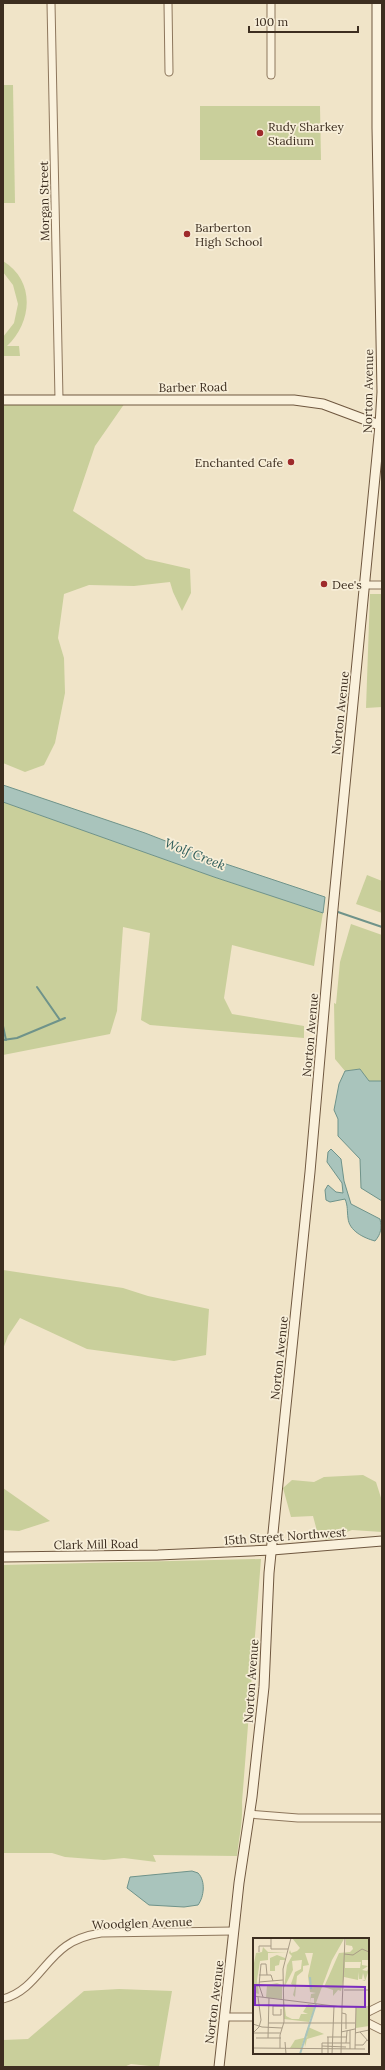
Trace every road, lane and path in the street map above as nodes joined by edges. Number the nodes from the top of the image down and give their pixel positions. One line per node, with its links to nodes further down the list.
1 (51, 3): 9 (street, Morgan Street)
2 (168, 3): 5 (street)
3 (271, 3): 6 (street)
4 (377, 3): 7 (main road, Norton Avenue)
5 (169, 72)
6 (271, 75)
7 (380, 167): 10 (main road, Norton Avenue)
8 (3, 400): 9 (main road, Barber Road)
9 (59, 400): 10 (main road, Barber Road)
10 (381, 425): 11 (main road, Norton Avenue)
11 (365, 585): 12 (street); 14 (main road, Norton Avenue)
12 (382, 585)
13 (382, 1541): 14 (main road, 15th Street Northwest)
14 (272, 1550): 15 (main road, 15th Street Northwest); 17 (main road, Norton Avenue)
15 (190, 1554): 16 (main road, Clark Mill Road)
16 (3, 1557)
17 (249, 1814): 18 (street); 19 (main road, Norton Avenue)
18 (382, 1818)
19 (233, 1931): 20 (street, Woodglen Avenue); 23 (main road, Norton Avenue)
20 (3, 1999)
21 (382, 2005): 22 (street)
22 (369, 2012)
23 (224, 2017): 24 (street); 27 (main road, Norton Avenue)
24 (253, 2017)
25 (369, 2024): 26 (street)
26 (382, 2030)
27 (219, 2067)

